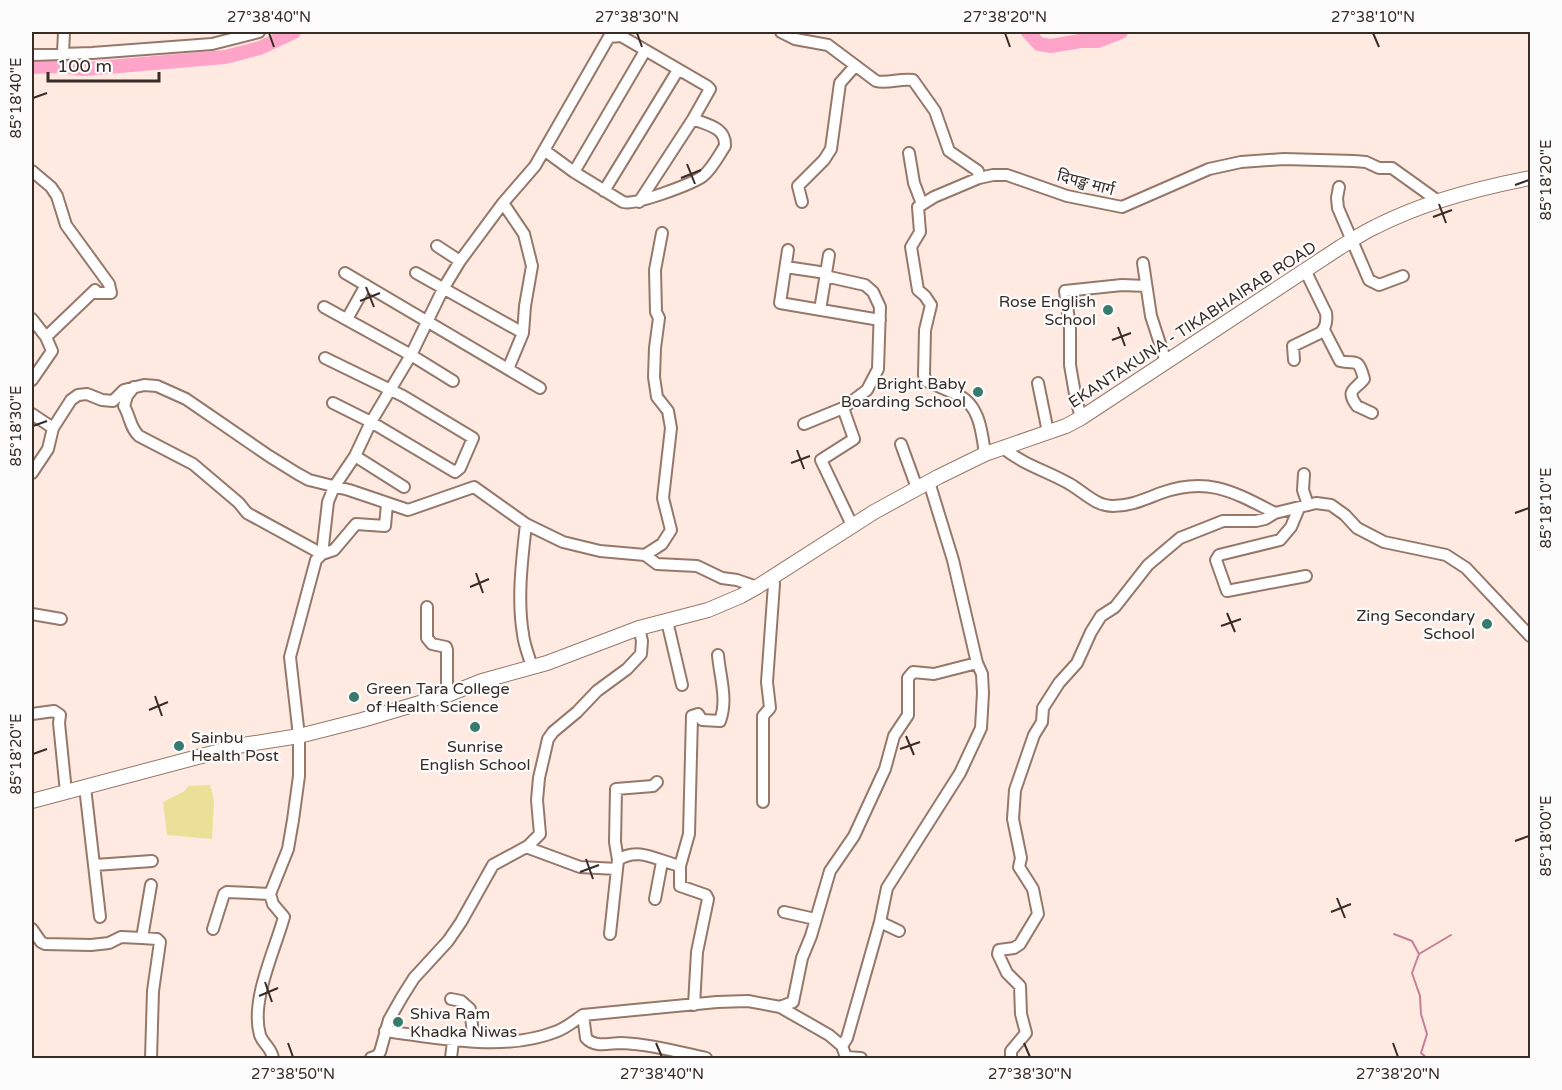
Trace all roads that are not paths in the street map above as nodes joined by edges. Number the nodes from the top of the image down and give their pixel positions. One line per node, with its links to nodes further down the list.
1 (64, 32): 5 (street)
2 (259, 32): 5 (street)
3 (781, 32): 7 (street)
4 (645, 51): 8 (street); 10 (street); 13 (street)
5 (63, 53): 6 (street)
6 (32, 55)
7 (855, 66): 14 (street); 20 (street)
8 (678, 70): 9 (street); 17 (street)
9 (693, 119): 19 (street); 19 (street)
10 (544, 150): 13 (street); 21 (street)
11 (909, 153): 22 (street)
12 (32, 171): 47 (street)
13 (574, 172): 17 (street)
14 (979, 178): 18 (street, दिपङ्ख मार्ग); 22 (street, दिपङ्ख मार्ग)
15 (1530, 178): 18 (main road, EKANTAKUNA - TIKABHAIRAB ROAD)
16 (1339, 187): 24 (street)
17 (604, 191): 19 (street)
18 (1438, 201): 24 (main road, EKANTAKUNA - TIKABHAIRAB ROAD)
19 (639, 202)
20 (802, 202)
21 (503, 203): 28 (street); 46 (street)
22 (922, 204): 70 (street)
23 (662, 233): 83 (street)
24 (1352, 240): 31 (main road, EKANTAKUNA - TIKABHAIRAB ROAD); 35 (street)
25 (437, 246): 28 (street)
26 (788, 250): 30 (street)
27 (830, 255): 34 (street)
28 (460, 261): 38 (street)
29 (1143, 263): 37 (street)
30 (786, 267): 34 (street); 40 (street)
31 (1305, 270): 45 (street); 51 (main road, EKANTAKUNA - TIKABHAIRAB ROAD)
32 (345, 273): 36 (street)
33 (416, 273): 38 (street)
34 (825, 274): 40 (street); 42 (street)
35 (1403, 276)
36 (366, 285): 41 (street); 43 (street)
37 (1146, 286): 51 (street); 63 (street)
38 (443, 289): 43 (street); 46 (street)
39 (324, 307): 41 (street)
40 (820, 310): 42 (street)
41 (347, 320): 48 (street)
42 (880, 320): 60 (street)
43 (428, 322): 48 (street); 52 (street)
44 (34, 326): 47 (street)
45 (1324, 330): 50 (street); 61 (street)
46 (523, 333): 52 (street)
47 (46, 337): 53 (street)
48 (411, 355): 54 (street); 58 (street)
49 (325, 358): 58 (street)
50 (1294, 360)
51 (1166, 362): 63 (main road, EKANTAKUNA - TIKABHAIRAB ROAD)
52 (508, 369): 57 (street)
53 (32, 380)
54 (453, 381)
55 (1038, 383): 67 (street)
56 (134, 387): 66 (street); 75 (street); 82 (street)
57 (540, 388)
58 (391, 390): 64 (street); 64 (street)
59 (333, 403): 64 (street)
60 (843, 408): 65 (street); 81 (street)
61 (1372, 413)
62 (32, 414): 66 (street)
63 (1082, 418): 67 (main road, EKANTAKUNA - TIKABHAIRAB ROAD)
64 (371, 422): 71 (street)
65 (804, 424)
66 (53, 428): 72 (street)
67 (1048, 432): 69 (main road, EKANTAKUNA - TIKABHAIRAB ROAD)
68 (901, 444): 74 (street)
69 (1003, 448): 70 (main road, EKANTAKUNA - TIKABHAIRAB ROAD); 79 (street)
70 (985, 454): 74 (main road, EKANTAKUNA - TIKABHAIRAB ROAD)
71 (355, 456): 75 (street); 76 (street)
72 (32, 473)
73 (1304, 474): 78 (street)
74 (923, 485): 81 (main road, EKANTAKUNA - TIKABHAIRAB ROAD); 94 (street)
75 (334, 487): 77 (street); 82 (street)
76 (404, 487)
77 (387, 504): 80 (street); 82 (street)
78 (1303, 507): 79 (street); 84 (street); 92 (street)
79 (1275, 513): 138 (street)
80 (526, 524): 83 (street); 95 (street)
81 (852, 525): 85 (main road, EKANTAKUNA - TIKABHAIRAB ROAD)
82 (322, 554): 99 (street)
83 (645, 555): 86 (street)
84 (1306, 576)
85 (773, 578): 86 (main road, EKANTAKUNA - TIKABHAIRAB ROAD); 104 (street)
86 (757, 587): 90 (main road, EKANTAKUNA - TIKABHAIRAB ROAD)
87 (427, 607): 97 (street)
88 (32, 614): 89 (street)
89 (61, 619)
90 (667, 621): 91 (main road, EKANTAKUNA - TIKABHAIRAB ROAD); 96 (street)
91 (639, 628): 95 (main road, EKANTAKUNA - TIKABHAIRAB ROAD); 105 (street)
92 (1530, 636)
93 (718, 655): 110 (street)
94 (977, 663): 116 (street); 117 (street)
95 (532, 667): 97 (main road, EKANTAKUNA - TIKABHAIRAB ROAD)
96 (682, 685)
97 (447, 695): 99 (main road, EKANTAKUNA - TIKABHAIRAB ROAD)
98 (32, 714): 102 (street)
99 (299, 736): 101 (main road, EKANTAKUNA - TIKABHAIRAB ROAD); 112 (street)
100 (657, 782): 109 (street)
101 (85, 787): 102 (main road, EKANTAKUNA - TIKABHAIRAB ROAD); 108 (street)
102 (66, 792): 103 (main road, EKANTAKUNA - TIKABHAIRAB ROAD)
103 (32, 801)
104 (763, 802)
105 (526, 847): 109 (street); 127 (street)
106 (152, 861): 108 (street)
107 (662, 862): 109 (street); 110 (street); 113 (street)
108 (95, 865): 115 (street)
109 (617, 865): 121 (street)
110 (680, 866): 124 (street)
111 (151, 885): 122 (street)
112 (270, 894): 119 (street); 133 (street)
113 (655, 900)
114 (784, 912): 116 (street)
115 (100, 917)
116 (815, 919): 125 (street)
117 (880, 922): 120 (street); 130 (street)
118 (32, 929): 122 (street)
119 (213, 929)
120 (900, 931)
121 (610, 934)
122 (142, 938): 132 (street)
123 (451, 999): 129 (street)
124 (694, 1005): 125 (street); 126 (street)
125 (780, 1007): 130 (street)
126 (583, 1015): 129 (street); 136 (street)
127 (385, 1031): 128 (street); 134 (street)
128 (453, 1041): 129 (street); 135 (street)
129 (474, 1041)
130 (842, 1046): 131 (street)
131 (845, 1058): 137 (street)
132 (151, 1059)
133 (273, 1059)
134 (371, 1059)
135 (451, 1059)
136 (706, 1059)
137 (861, 1059)
138 (1011, 1059)

